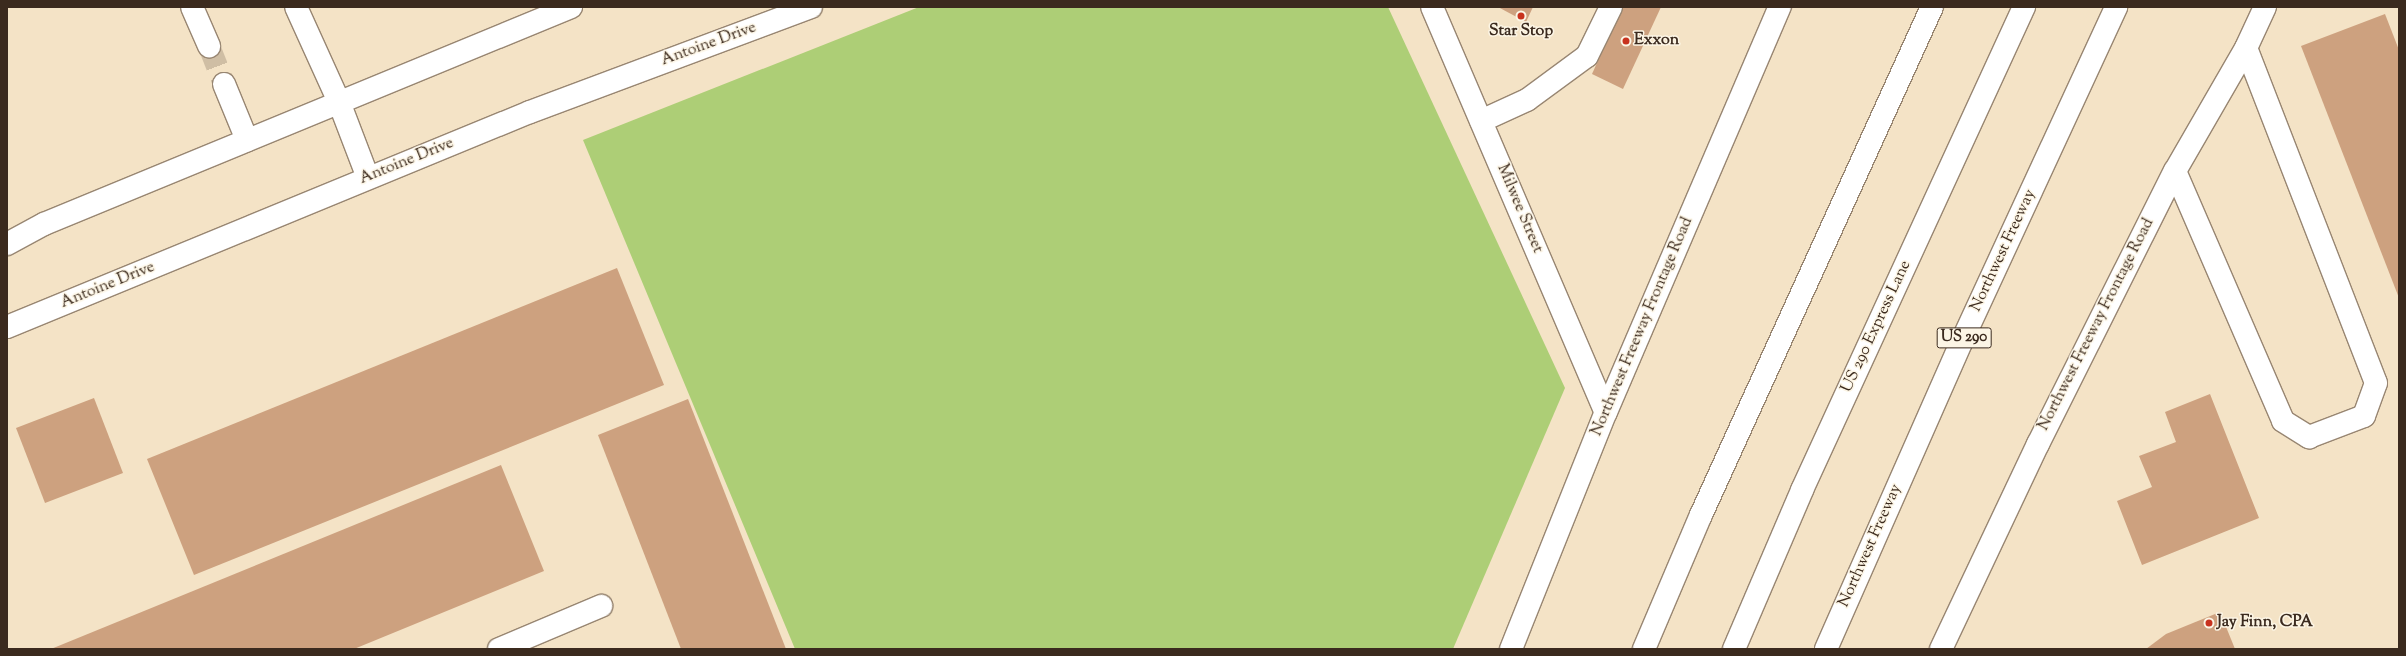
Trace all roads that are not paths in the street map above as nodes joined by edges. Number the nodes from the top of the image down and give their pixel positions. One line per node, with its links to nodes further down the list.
1 (192, 7): 13 (main road)
2 (296, 7): 16 (main road)
3 (571, 7): 16 (main road)
4 (811, 7): 12 (main road, Antoine Drive)
5 (1432, 7): 17 (main road, Milwee Street)
6 (1611, 7): 17 (main road)
7 (1780, 7): 23 (main road, Northwest Freeway Frontage Road)
8 (1932, 7): 27 (main road)
9 (2024, 7): 28 (main road, US 290 Express Lane)
10 (2116, 7): 29 (main road, Northwest Freeway / US 290)
11 (2265, 7): 14 (main road, Northwest Freeway Frontage Road)
12 (783, 12): 20 (main road, Antoine Drive)
13 (209, 46)
14 (2246, 48): 19 (main road, Northwest Freeway Frontage Road); 19 (main road)
15 (224, 84): 18 (main road)
16 (339, 102): 18 (main road); 20 (main road)
17 (1481, 121): 23 (main road, Milwee Street)
18 (247, 140): 21 (main road)
19 (2175, 171): 30 (main road, Northwest Freeway Frontage Road)
20 (368, 178): 22 (main road, Antoine Drive)
21 (7, 244)
22 (7, 327)
23 (1606, 412): 26 (main road, Northwest Freeway Frontage Road)
24 (601, 606): 25 (main road)
25 (499, 649)
26 (1511, 649)
27 (1644, 649)
28 (1734, 649)
29 (1826, 649)
30 (1941, 649)

